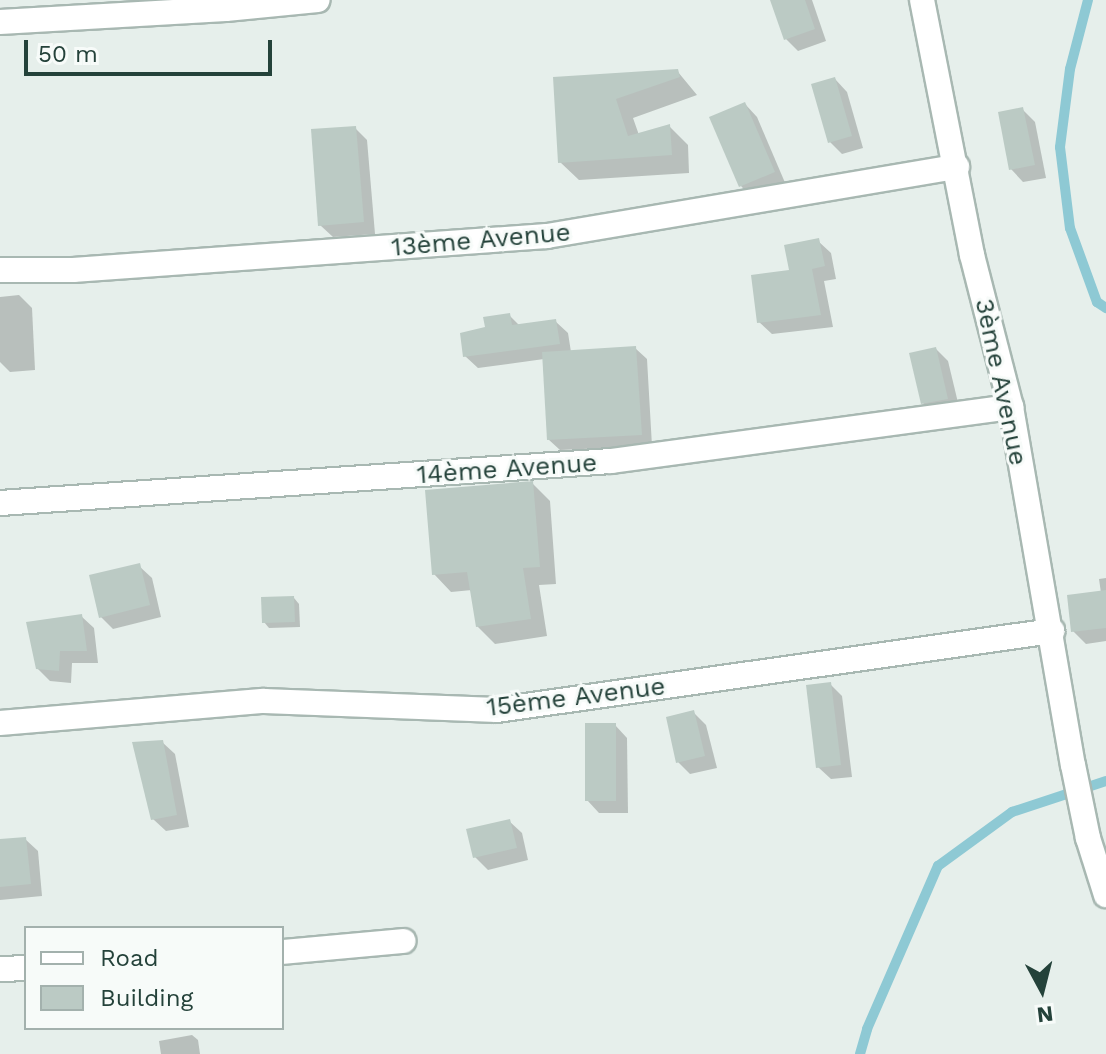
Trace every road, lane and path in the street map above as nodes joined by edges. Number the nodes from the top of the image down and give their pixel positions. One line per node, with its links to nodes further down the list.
1 (318, 0): 3 (street)
2 (922, 0): 4 (street, 3ème Avenue)
3 (0, 22)
4 (957, 167): 5 (street, 13ème Avenue); 6 (street, 3ème Avenue)
5 (0, 270)
6 (1011, 407): 7 (street, 14ème Avenue); 8 (street, 3ème Avenue)
7 (0, 503)
8 (1052, 631): 9 (street, 15ème Avenue); 10 (street, 3ème Avenue)
9 (0, 723)
10 (1106, 895)
11 (404, 941): 12 (street)
12 (284, 952)
13 (24, 968): 14 (street)
14 (0, 969)

